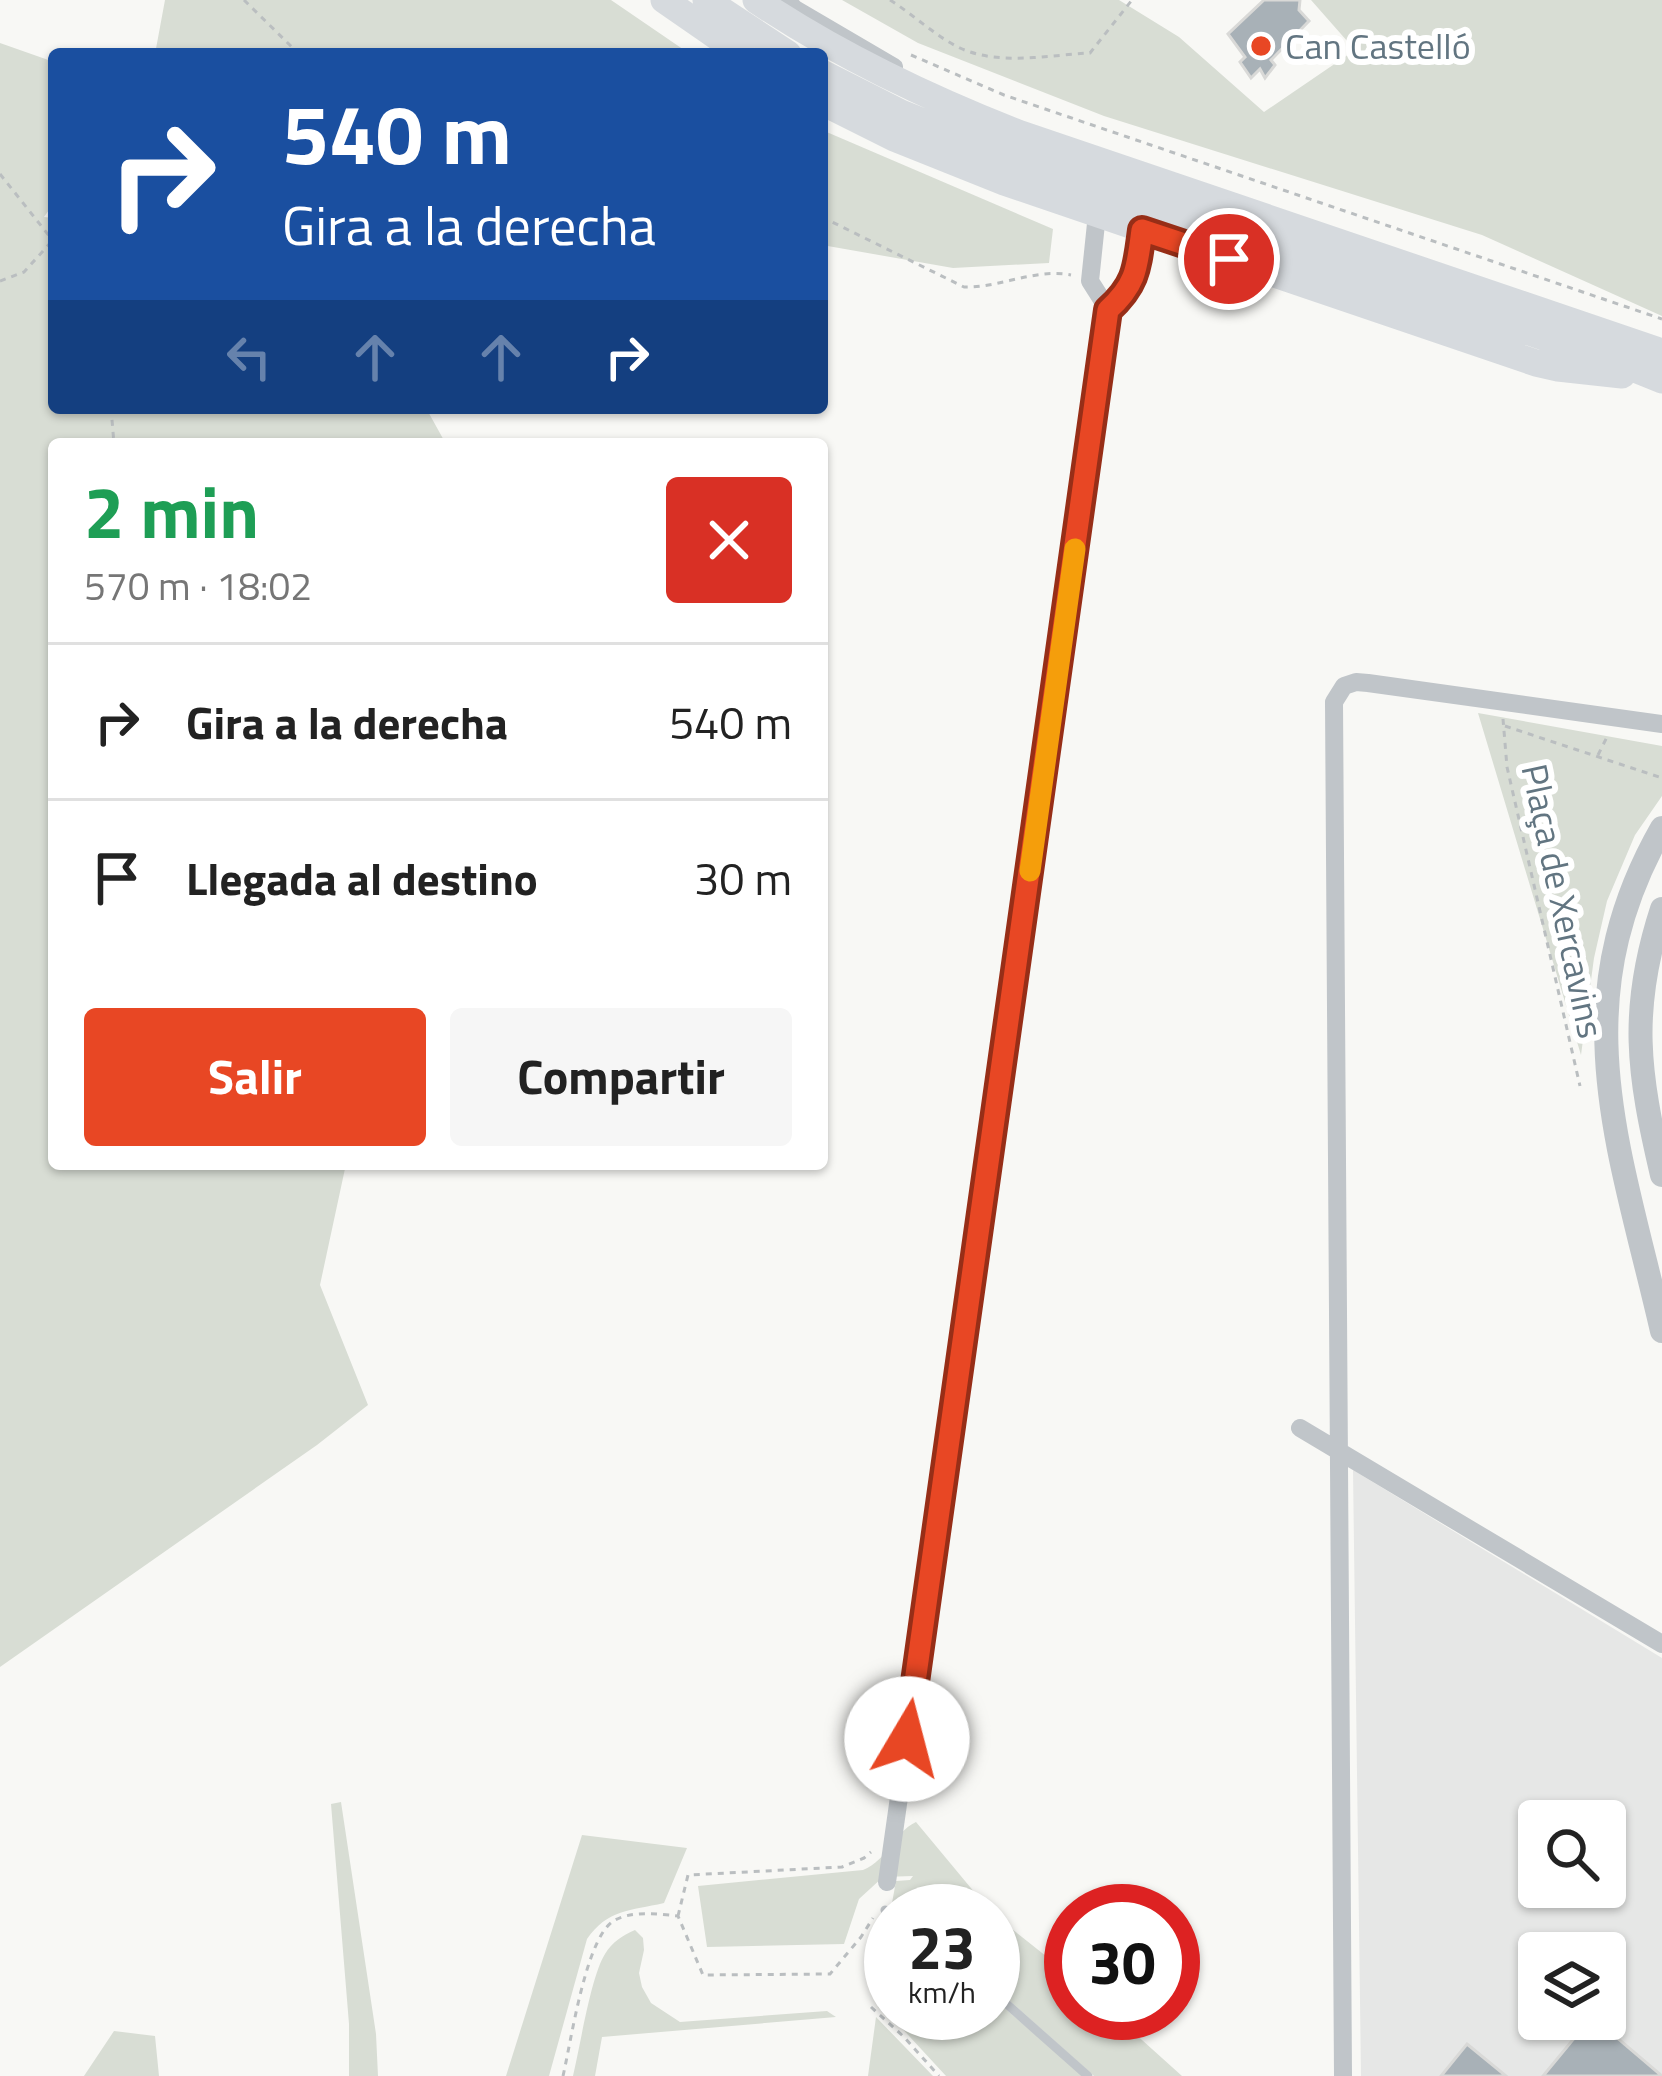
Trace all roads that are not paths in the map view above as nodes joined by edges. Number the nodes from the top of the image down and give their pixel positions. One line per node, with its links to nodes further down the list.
1 (664, 0): 5 (main road)
2 (706, 0): 6 (main road)
3 (756, 0): 8 (main road)
4 (786, 0): 8 (street)
5 (733, 48)
6 (779, 48)
7 (828, 76): 13 (main road)
8 (918, 92): 13 (main road)
9 (828, 105): 10 (main road)
10 (1096, 214): 11 (main road); 12 (street)
11 (1142, 230): 12 (street); 13 (main road)
12 (1108, 310): 22 (street)
13 (1660, 370)
14 (1662, 724): 20 (street)
15 (1662, 828): 18 (street)
16 (1662, 909): 17 (street)
17 (1662, 1175)
18 (1662, 1331)
19 (1300, 1428): 20 (street)
20 (1339, 1451): 21 (street); 25 (street)
21 (1662, 1644)
22 (887, 1882)
23 (1020, 2016): 24 (lane)
24 (1088, 2076)
25 (1343, 2076)

